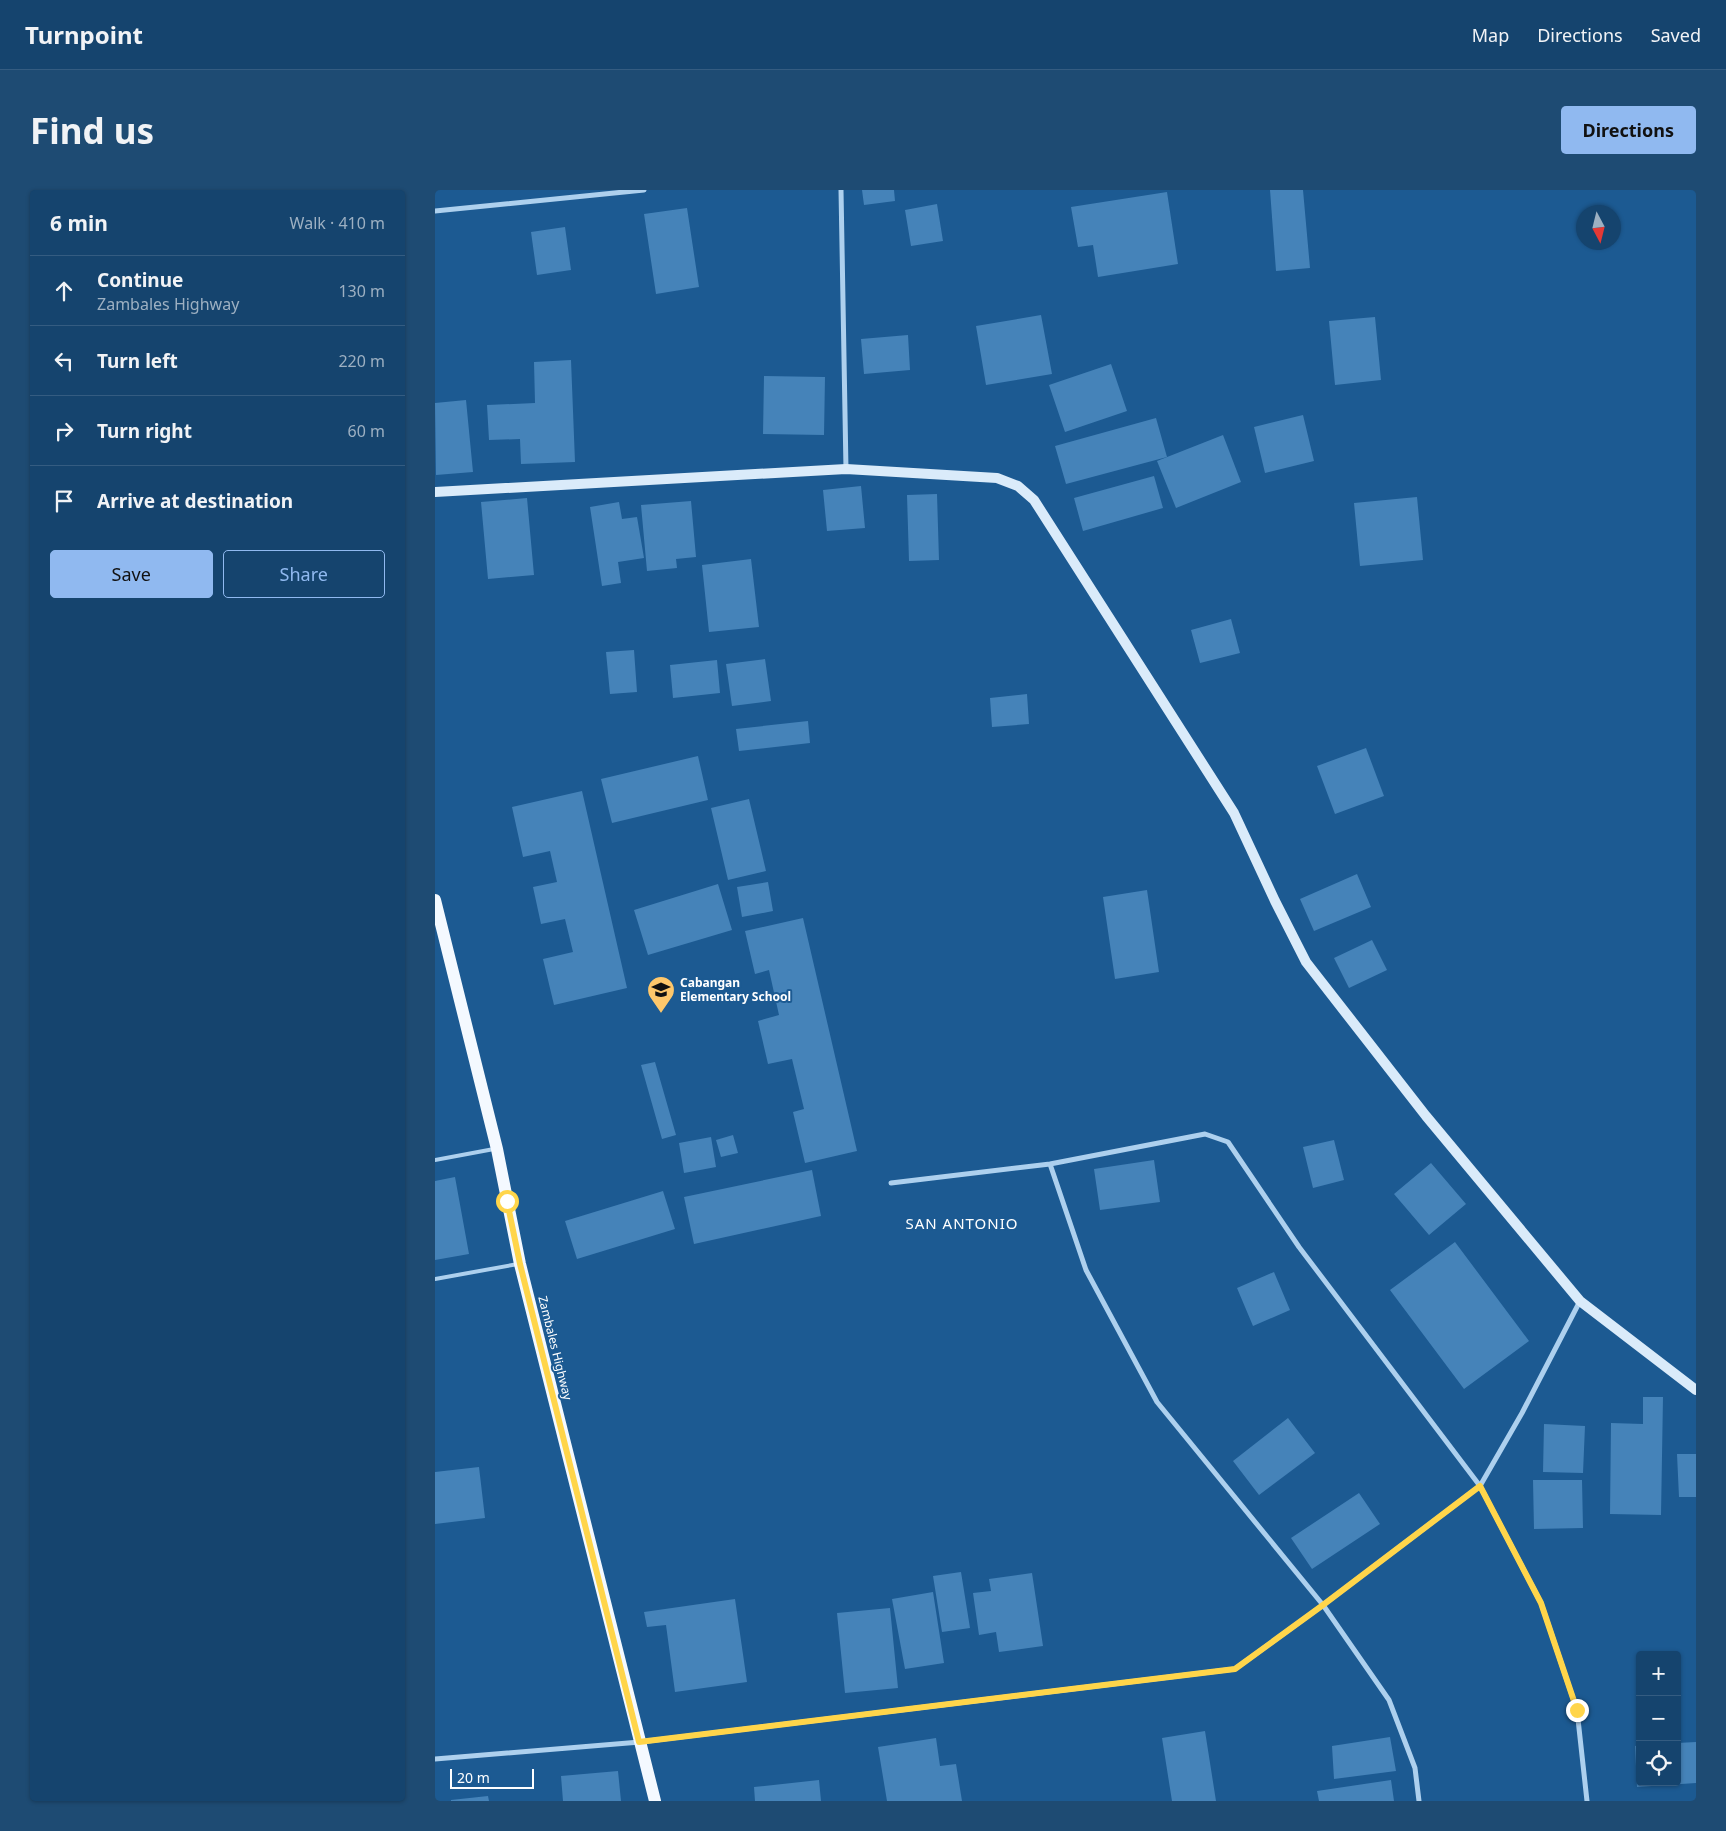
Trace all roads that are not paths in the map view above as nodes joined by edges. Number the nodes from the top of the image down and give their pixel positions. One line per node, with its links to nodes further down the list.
1 (644, 190): 3 (street)
2 (841, 190): 4 (street)
3 (435, 211)
4 (846, 469): 5 (street); 13 (street)
5 (435, 492)
6 (435, 900): 7 (main road, Zambales Highway)
7 (497, 1149): 8 (lane); 11 (main road, Zambales Highway)
8 (435, 1160)
9 (1051, 1164): 10 (street); 15 (street); 16 (street)
10 (891, 1183)
11 (520, 1264): 12 (lane); 17 (main road, Zambales Highway)
12 (435, 1280)
13 (1580, 1302): 14 (street); 15 (street)
14 (1696, 1390)
15 (1480, 1486): 16 (street); 21 (street)
16 (1323, 1605): 17 (street); 20 (street)
17 (639, 1742): 18 (street); 19 (main road, Zambales Highway)
18 (435, 1759)
19 (655, 1801)
20 (1419, 1801)
21 (1587, 1801)

